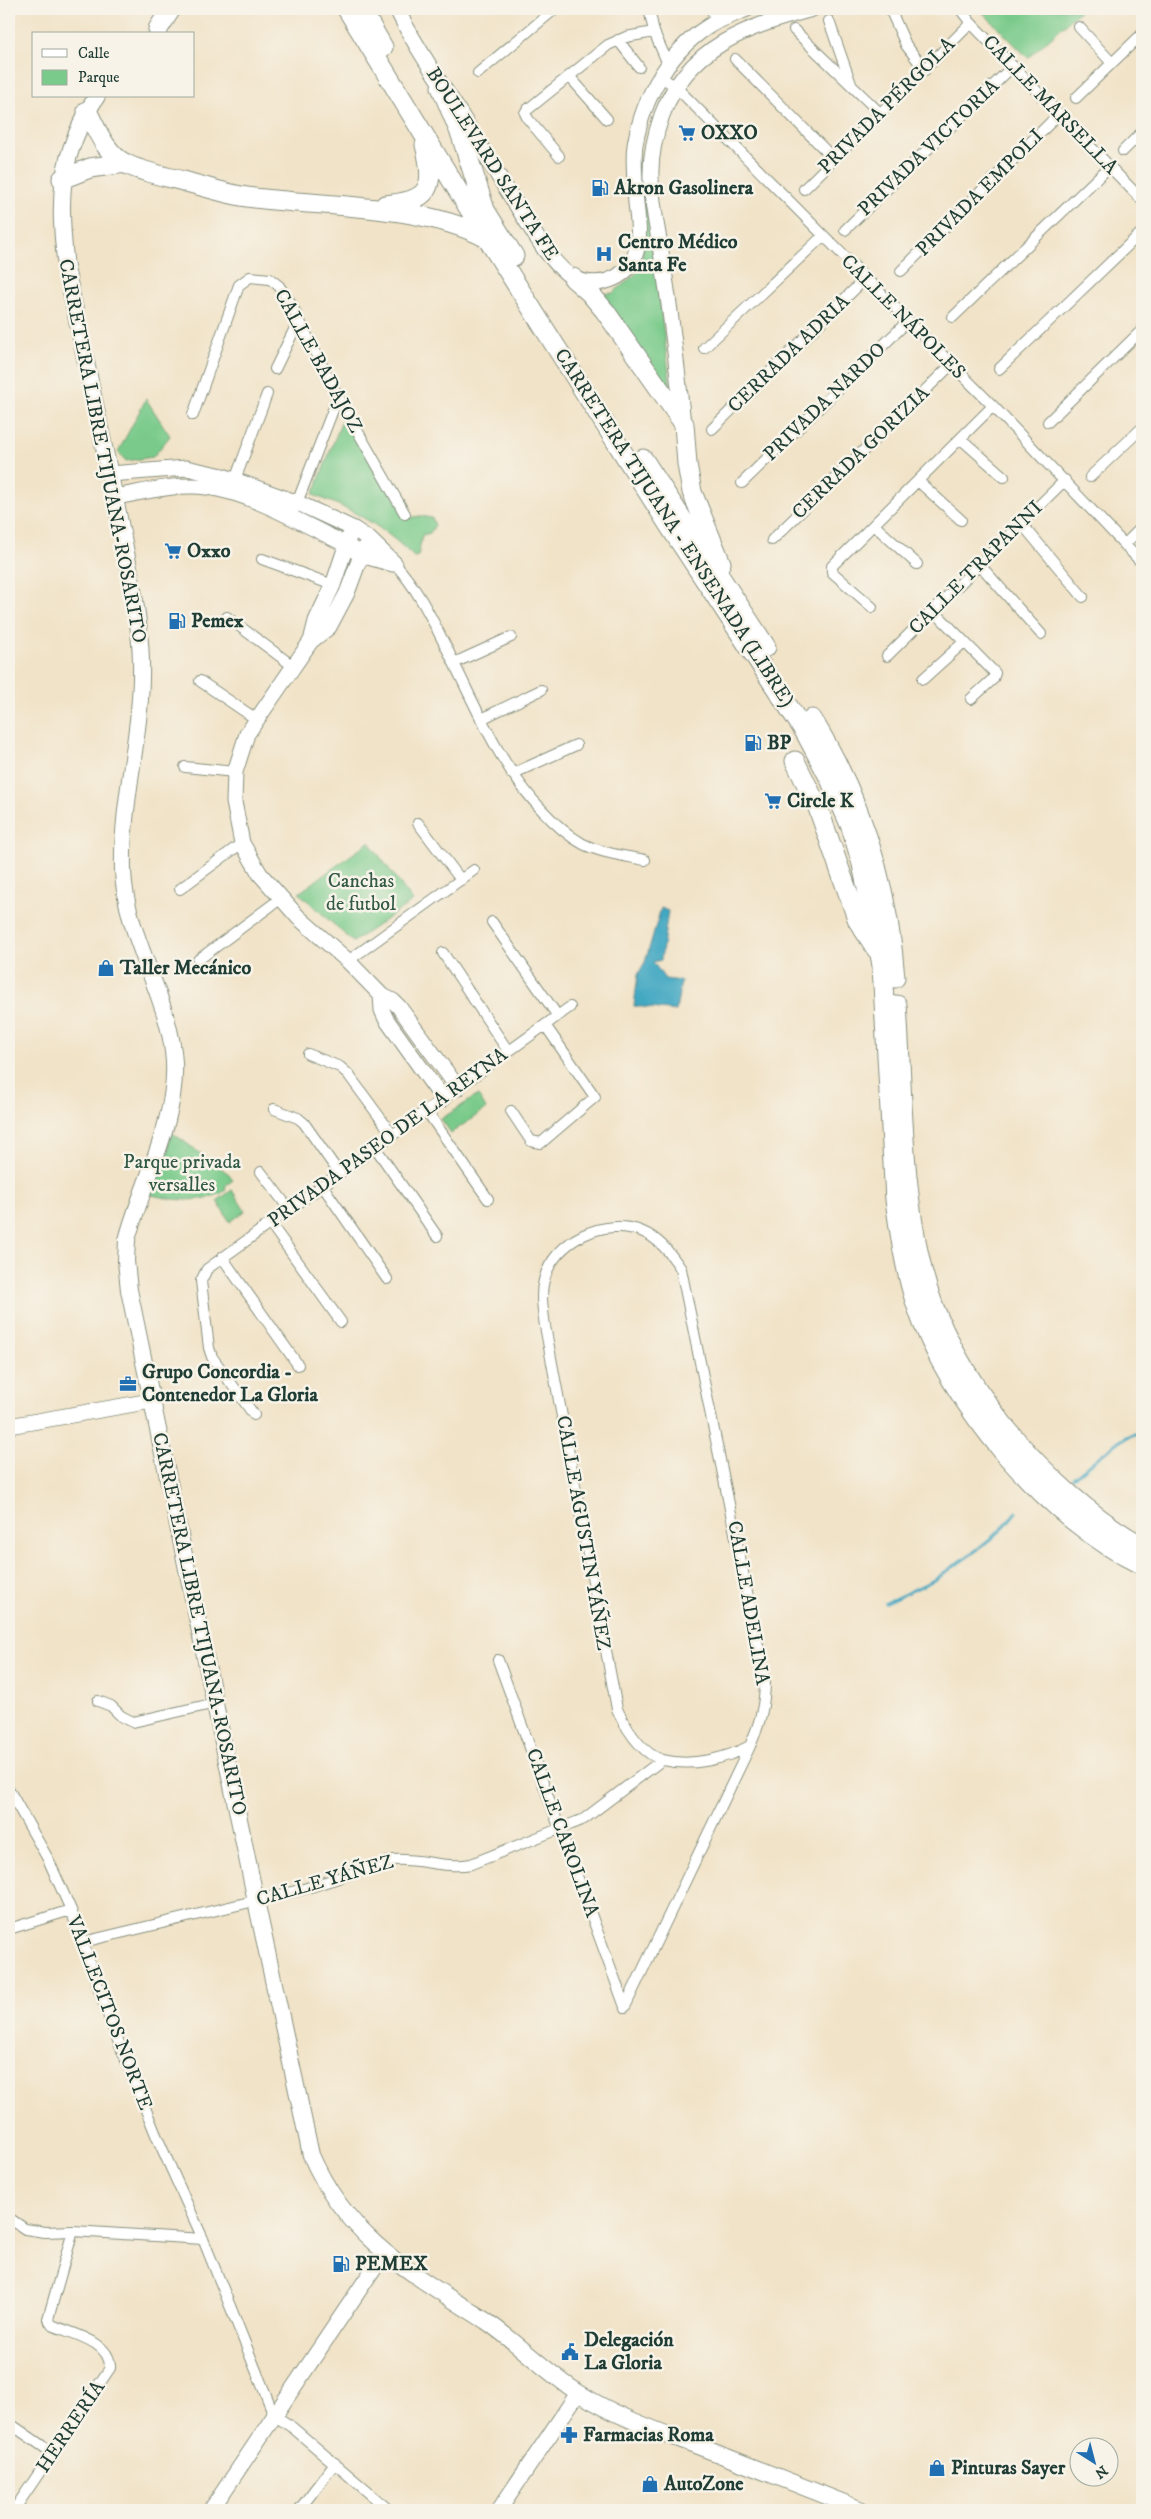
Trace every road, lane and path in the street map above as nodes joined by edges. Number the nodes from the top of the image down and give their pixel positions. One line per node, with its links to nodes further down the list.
1 (171, 9): 17 (highway)
2 (179, 9): 17 (main road)
3 (347, 9): 37 (highway, CARRETERA TIJUANA - ENSENADA (LIBRE))
4 (361, 9): 50 (highway, CARRETERA TIJUANA - ENSENADA (LIBRE))
5 (397, 9): 31 (street, BOULEVARD SANTA FE)
6 (554, 9): 27 (street)
7 (649, 9): 18 (street)
8 (747, 9): 12 (street, BOULEVARD SANTA FE)
9 (812, 9): 30 (street)
10 (890, 9): 26 (street)
11 (960, 9): 14 (street, CALLE MARSELLA)
12 (714, 15): 25 (street, BOULEVARD SANTA FE)
13 (829, 21): 29 (street)
14 (971, 23): 23 (street, CALLE MARSELLA); 26 (street, PRIVADA PÉRGOLA)
15 (1079, 27): 22 (street)
16 (794, 30): 29 (street)
17 (155, 31)
18 (654, 32): 20 (street); 25 (street)
19 (1142, 34): 22 (street)
20 (618, 40): 24 (street); 28 (street)
21 (735, 59): 41 (street)
22 (1112, 63): 32 (street)
23 (1012, 66): 35 (street, CALLE MARSELLA); 51 (street, PRIVADA VICTORIA)
24 (639, 67)
25 (664, 70): 30 (street, CALLE NÁPOLES); 45 (street, BOULEVARD SANTA FE)
26 (925, 70): 34 (street, PRIVADA PÉRGOLA)
27 (478, 73)
28 (569, 76): 36 (street); 40 (street)
29 (851, 85): 34 (street)
30 (675, 86): 47 (street); 53 (street, CALLE NÁPOLES)
31 (441, 87): 50 (highway); 56 (street, BOULEVARD SANTA FE)
32 (1076, 98)
33 (92, 104): 42 (highway); 44 (main road, CARRETERA LIBRE TIJUANA-ROSARITO)
34 (881, 114): 41 (street, PRIVADA PÉRGOLA)
35 (1059, 114): 43 (street, CALLE MARSELLA); 55 (street, PRIVADA EMPOLI)
36 (608, 119)
37 (422, 132): 49 (highway); 54 (highway, CARRETERA TIJUANA - ENSENADA (LIBRE))
38 (1142, 132): 39 (street)
39 (1123, 151)
40 (559, 156)
41 (834, 158): 46 (street, PRIVADA PÉRGOLA)
42 (125, 163): 44 (highway); 49 (highway)
43 (1110, 166): 48 (street, CALLE MARSELLA); 58 (street)
44 (62, 179): 75 (main road, CARRETERA LIBRE TIJUANA-ROSARITO)
45 (635, 189): 47 (street); 56 (street, BOULEVARD SANTA FE)
46 (804, 189)
47 (652, 191): 71 (street)
48 (1142, 200)
49 (364, 207): 54 (highway)
50 (486, 211): 104 (highway, CARRETERA TIJUANA - ENSENADA (LIBRE))
51 (845, 230)
52 (1142, 232): 65 (street)
53 (823, 236): 57 (street, CALLE NÁPOLES); 62 (street)
54 (487, 238): 135 (highway, CARRETERA TIJUANA - ENSENADA (LIBRE))
55 (901, 271)
56 (573, 278): 71 (highway)
57 (865, 279): 60 (street, CALLE NÁPOLES); 73 (street, CERRADA ADRIA)
58 (953, 317)
59 (299, 320): 64 (street); 67 (street, CALLE BADAJOZ); 69 (street, CALLE BADAJOZ)
60 (908, 321): 63 (street, CALLE NÁPOLES); 82 (street, PRIVADA NARDO)
61 (1142, 330): 70 (street)
62 (704, 348)
63 (951, 365): 68 (street, CALLE NÁPOLES); 93 (street, CERRADA GORIZIA)
64 (275, 369)
65 (999, 369)
66 (267, 394): 79 (street)
67 (338, 397): 84 (street); 85 (street, CALLE BADAJOZ)
68 (993, 406): 74 (street); 80 (street, CALLE NÁPOLES)
69 (194, 415)
70 (1048, 422)
71 (684, 424): 104 (highway)
72 (1142, 428): 77 (street)
73 (712, 429)
74 (961, 439): 76 (street); 81 (street)
75 (110, 474): 78 (street); 83 (main road, CARRETERA LIBRE TIJUANA-ROSARITO)
76 (1004, 477)
77 (1090, 477)
78 (207, 479): 79 (street); 83 (street); 86 (street)
79 (235, 480): 84 (street)
80 (1065, 480): 88 (street, CALLE TRAPANNI); 95 (street, CALLE NÁPOLES)
81 (918, 481): 87 (street); 89 (street)
82 (742, 482)
83 (115, 497): 163 (main road, CARRETERA LIBRE TIJUANA-ROSARITO)
84 (298, 503): 86 (street); 91 (street)
85 (405, 514)
86 (291, 518): 94 (street)
87 (961, 520)
88 (1022, 524): 101 (street, CALLE TRAPANNI); 103 (street)
89 (874, 525): 100 (street); 105 (street)
90 (1142, 527): 95 (street)
91 (354, 529): 92 (street); 94 (street)
92 (369, 539): 96 (street); 99 (street)
93 (772, 540)
94 (345, 544): 96 (street); 102 (street)
95 (1125, 544): 98 (street, CALLE NÁPOLES)
96 (361, 555): 99 (street); 110 (street)
97 (262, 559): 102 (street)
98 (1142, 563)
99 (394, 564): 113 (street)
100 (917, 564)
101 (980, 565): 106 (street, CALLE TRAPANNI); 108 (street)
102 (332, 585): 110 (street)
103 (1083, 597)
104 (738, 603): 166 (highway, CARRETERA TIJUANA - ENSENADA (LIBRE))
105 (872, 607)
106 (934, 611): 111 (street); 112 (street, CALLE TRAPANNI)
107 (227, 617): 114 (street)
108 (1041, 634)
109 (511, 637): 113 (street)
110 (311, 641): 114 (street)
111 (964, 642): 115 (street); 118 (street)
112 (888, 656)
113 (454, 663): 120 (street)
114 (293, 666): 119 (street)
115 (923, 679)
116 (200, 681): 119 (street)
117 (541, 690): 120 (street)
118 (971, 699)
119 (256, 719): 124 (street)
120 (481, 719): 125 (street)
121 (576, 745): 125 (street)
122 (795, 761): 135 (highway)
123 (185, 767): 124 (street)
124 (235, 772): 127 (street)
125 (512, 774): 128 (street)
126 (418, 822): 130 (street)
127 (242, 843): 131 (street); 132 (street)
128 (645, 860)
129 (474, 870): 130 (street)
130 (461, 880): 137 (street)
131 (180, 889)
132 (280, 899): 136 (street); 137 (street)
133 (492, 922): 140 (street)
134 (443, 954): 142 (street)
135 (880, 954): 167 (highway, CARRETERA TIJUANA - ENSENADA (LIBRE))
136 (198, 960)
137 (348, 961): 138 (street)
138 (381, 995): 144 (street); 145 (street)
139 (570, 1007): 140 (street, PRIVADA PASEO DE LA REYNA)
140 (558, 1015): 141 (street, PRIVADA PASEO DE LA REYNA)
141 (545, 1025): 142 (street, PRIVADA PASEO DE LA REYNA); 148 (street)
142 (508, 1051): 144 (street, PRIVADA PASEO DE LA REYNA)
143 (308, 1054): 149 (street)
144 (458, 1088): 145 (street, PRIVADA PASEO DE LA REYNA)
145 (443, 1099): 147 (street, PRIVADA PASEO DE LA REYNA)
146 (274, 1109): 152 (street)
147 (426, 1110): 149 (street, PRIVADA PASEO DE LA REYNA); 154 (street)
148 (511, 1111)
149 (392, 1134): 150 (street, PRIVADA PASEO DE LA REYNA)
150 (375, 1147): 152 (street, PRIVADA PASEO DE LA REYNA); 158 (street)
151 (261, 1172): 155 (street)
152 (339, 1173): 153 (street, PRIVADA PASEO DE LA REYNA)
153 (322, 1185): 155 (street, PRIVADA PASEO DE LA REYNA); 160 (street)
154 (488, 1199)
155 (289, 1209): 156 (street, PRIVADA PASEO DE LA REYNA)
156 (270, 1223): 159 (street, PRIVADA PASEO DE LA REYNA); 161 (street)
157 (603, 1228): 171 (street, CALLE ADELINA); 172 (street, CALLE AGUSTIN YÁÑEZ)
158 (437, 1236)
159 (222, 1257): 162 (street); 164 (street, PRIVADA PASEO DE LA REYNA)
160 (387, 1279)
161 (341, 1322)
162 (298, 1365)
163 (151, 1401): 165 (street); 170 (main road, CARRETERA LIBRE TIJUANA-ROSARITO)
164 (254, 1415)
165 (9, 1426)
166 (1142, 1546)
167 (1142, 1565)
168 (498, 1660): 174 (street, CALLE CAROLINA)
169 (98, 1701): 170 (street)
170 (216, 1703): 175 (main road, CARRETERA LIBRE TIJUANA-ROSARITO)
171 (750, 1746): 172 (street); 179 (street, CALLE ADELINA)
172 (662, 1760): 174 (street, CALLE YÁÑEZ)
173 (9, 1790): 176 (street, VALLECITOS NORTE)
174 (562, 1830): 175 (street, CALLE YÁÑEZ); 179 (street, CALLE CAROLINA)
175 (256, 1901): 178 (street, CALLE YÁÑEZ); 183 (main road, CARRETERA LIBRE TIJUANA-ROSARITO)
176 (71, 1910): 177 (street); 178 (street, VALLECITOS NORTE)
177 (9, 1929)
178 (83, 1942): 182 (street, VALLECITOS NORTE)
179 (626, 2007)
180 (9, 2218): 181 (street)
181 (73, 2231): 182 (street); 187 (street, HERRERÍA)
182 (203, 2239): 185 (street, VALLECITOS NORTE)
183 (384, 2253): 184 (main road, CARRETERA LIBRE TIJUANA-ROSARITO); 185 (street)
184 (578, 2393): 193 (street); 194 (main road, CARRETERA LIBRE TIJUANA-ROSARITO)
185 (274, 2415): 188 (street); 190 (street)
186 (9, 2423): 187 (street)
187 (54, 2454): 189 (street, HERRERÍA)
188 (335, 2463): 191 (street); 192 (street)
189 (14, 2510)
190 (211, 2510)
191 (299, 2510)
192 (389, 2510)
193 (499, 2510)
194 (862, 2510)

